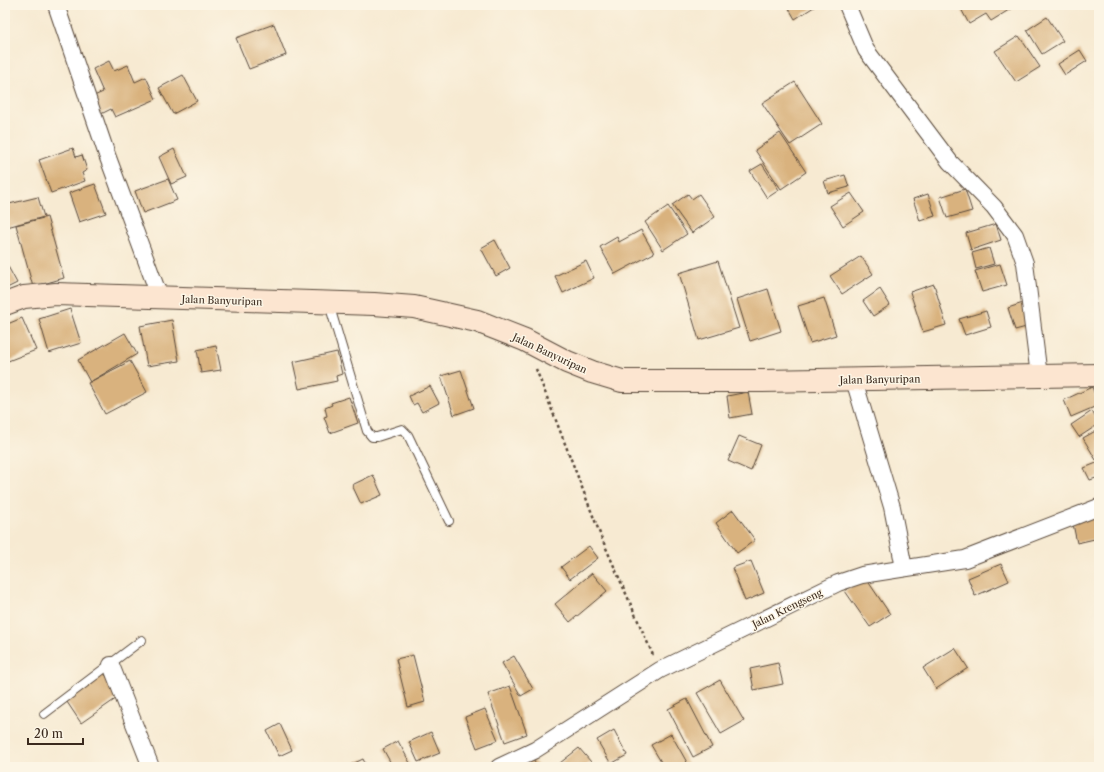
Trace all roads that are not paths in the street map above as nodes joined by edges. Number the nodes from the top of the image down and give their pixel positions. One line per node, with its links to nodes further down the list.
1 (56, 5): 3 (street)
2 (847, 5): 7 (street)
3 (160, 298): 4 (street, Jalan Banyuripan); 5 (street, Jalan Banyuripan)
4 (328, 302): 8 (street, Jalan Banyuripan); 10 (lane)
5 (5, 304)
6 (1099, 375): 7 (street, Jalan Banyuripan)
7 (1039, 376): 8 (street, Jalan Banyuripan)
8 (854, 380): 11 (street)
9 (1099, 507): 11 (street, Jalan Krengseng)
10 (449, 521)
11 (904, 568): 16 (street, Jalan Krengseng)
12 (142, 640): 13 (lane)
13 (111, 665): 14 (lane); 15 (street)
14 (44, 714)
15 (151, 767)
16 (499, 767)

